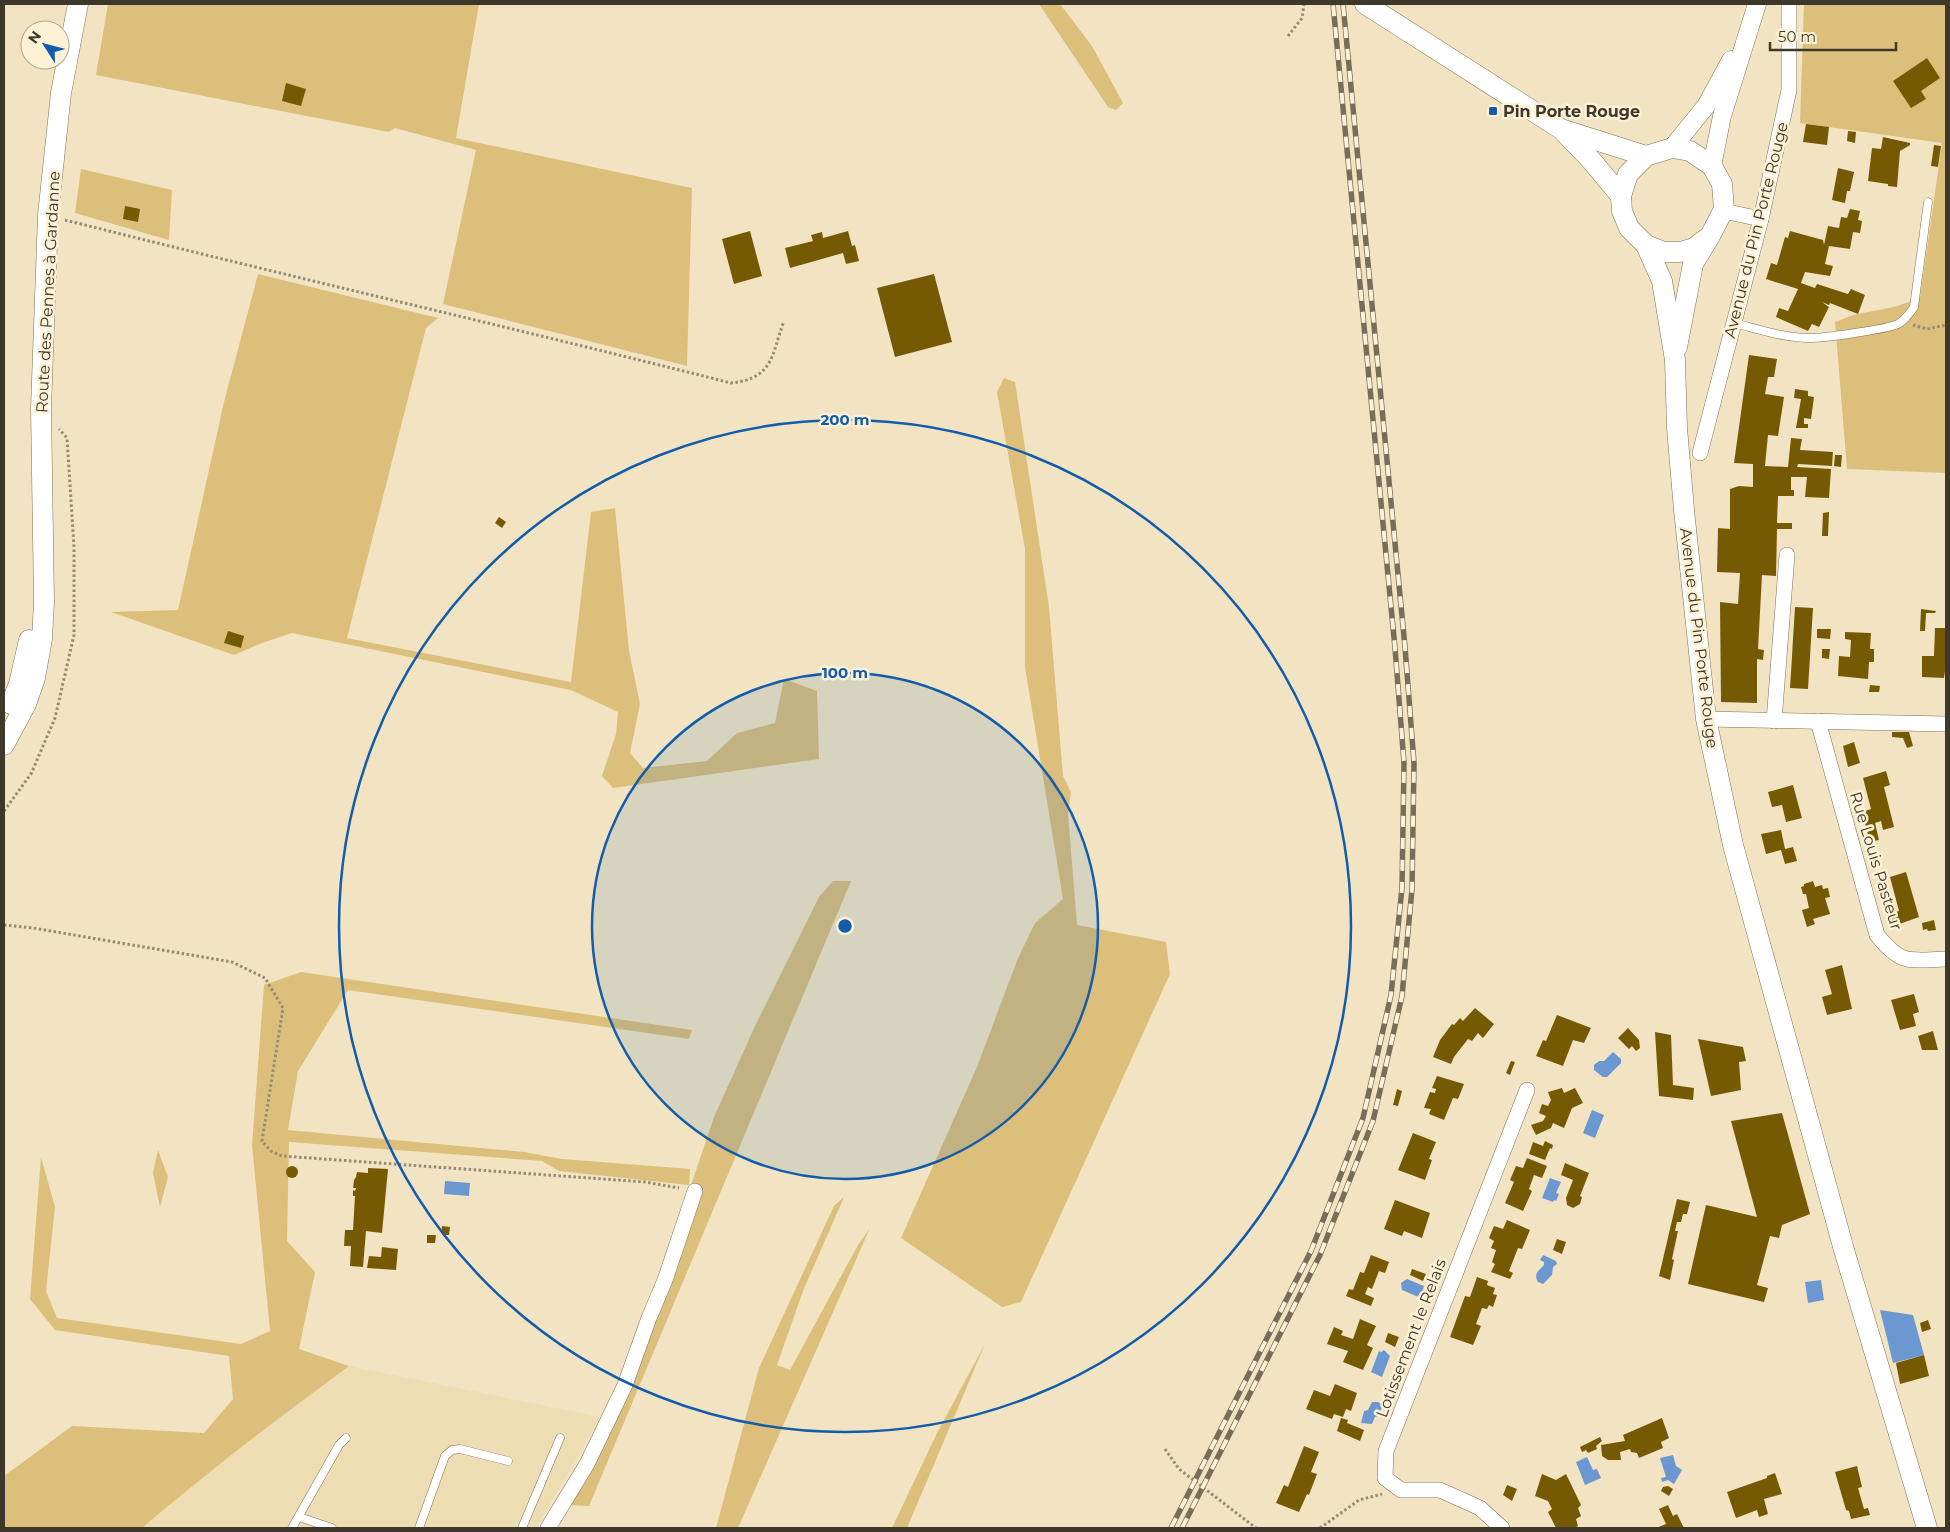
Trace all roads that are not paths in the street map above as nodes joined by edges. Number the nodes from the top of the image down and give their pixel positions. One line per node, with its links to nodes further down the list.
1 (78, 4): 19 (main road, Route des Pennes à Gardanne)
2 (1757, 4): 5 (street)
3 (1789, 4): 13 (street, Avenue du Pin Porte Rouge)
4 (1370, 7): 6 (main road)
5 (1751, 22): 7 (street); 9 (street)
6 (1561, 129): 8 (main road); 10 (main road)
7 (1672, 148): 8 (main road); 9 (main road)
8 (1646, 156): 10 (main road)
9 (1712, 166): 12 (main road)
10 (1621, 196): 15 (main road)
11 (1928, 202): 16 (lane)
12 (1723, 211): 13 (street); 14 (main road)
13 (1761, 219): 16 (street, Avenue du Pin Porte Rouge)
14 (1710, 236): 15 (main road); 17 (main road, Avenue du Pin Porte Rouge)
15 (1646, 245): 17 (main road, Avenue du Pin Porte Rouge)
16 (1734, 323): 18 (street, Avenue du Pin Porte Rouge)
17 (1675, 360): 22 (main road, Avenue du Pin Porte Rouge)
18 (1700, 453)
19 (43, 492): 21 (main road, Route des Pennes à Gardanne); 26 (main road, Route des Pennes à Gardanne)
20 (1788, 555): 23 (street)
21 (4, 719)
22 (1706, 720): 23 (street); 30 (main road, Avenue du Pin Porte Rouge)
23 (1774, 720): 24 (street)
24 (1818, 721): 25 (street); 27 (street, Rue Louis Pasteur)
25 (1946, 724)
26 (4, 745)
27 (1946, 959)
28 (1527, 1090): 40 (street, Lotissement le Relais)
29 (695, 1191): 39 (street)
30 (1844, 1250): 41 (main road); 42 (main road)
31 (346, 1438): 34 (lane)
32 (560, 1438): 38 (lane)
33 (508, 1461): 37 (lane)
34 (299, 1517): 35 (lane); 36 (lane)
35 (292, 1528)
36 (332, 1528)
37 (419, 1528)
38 (522, 1528)
39 (548, 1528)
40 (1502, 1528)
41 (1914, 1528)
42 (1927, 1528)

